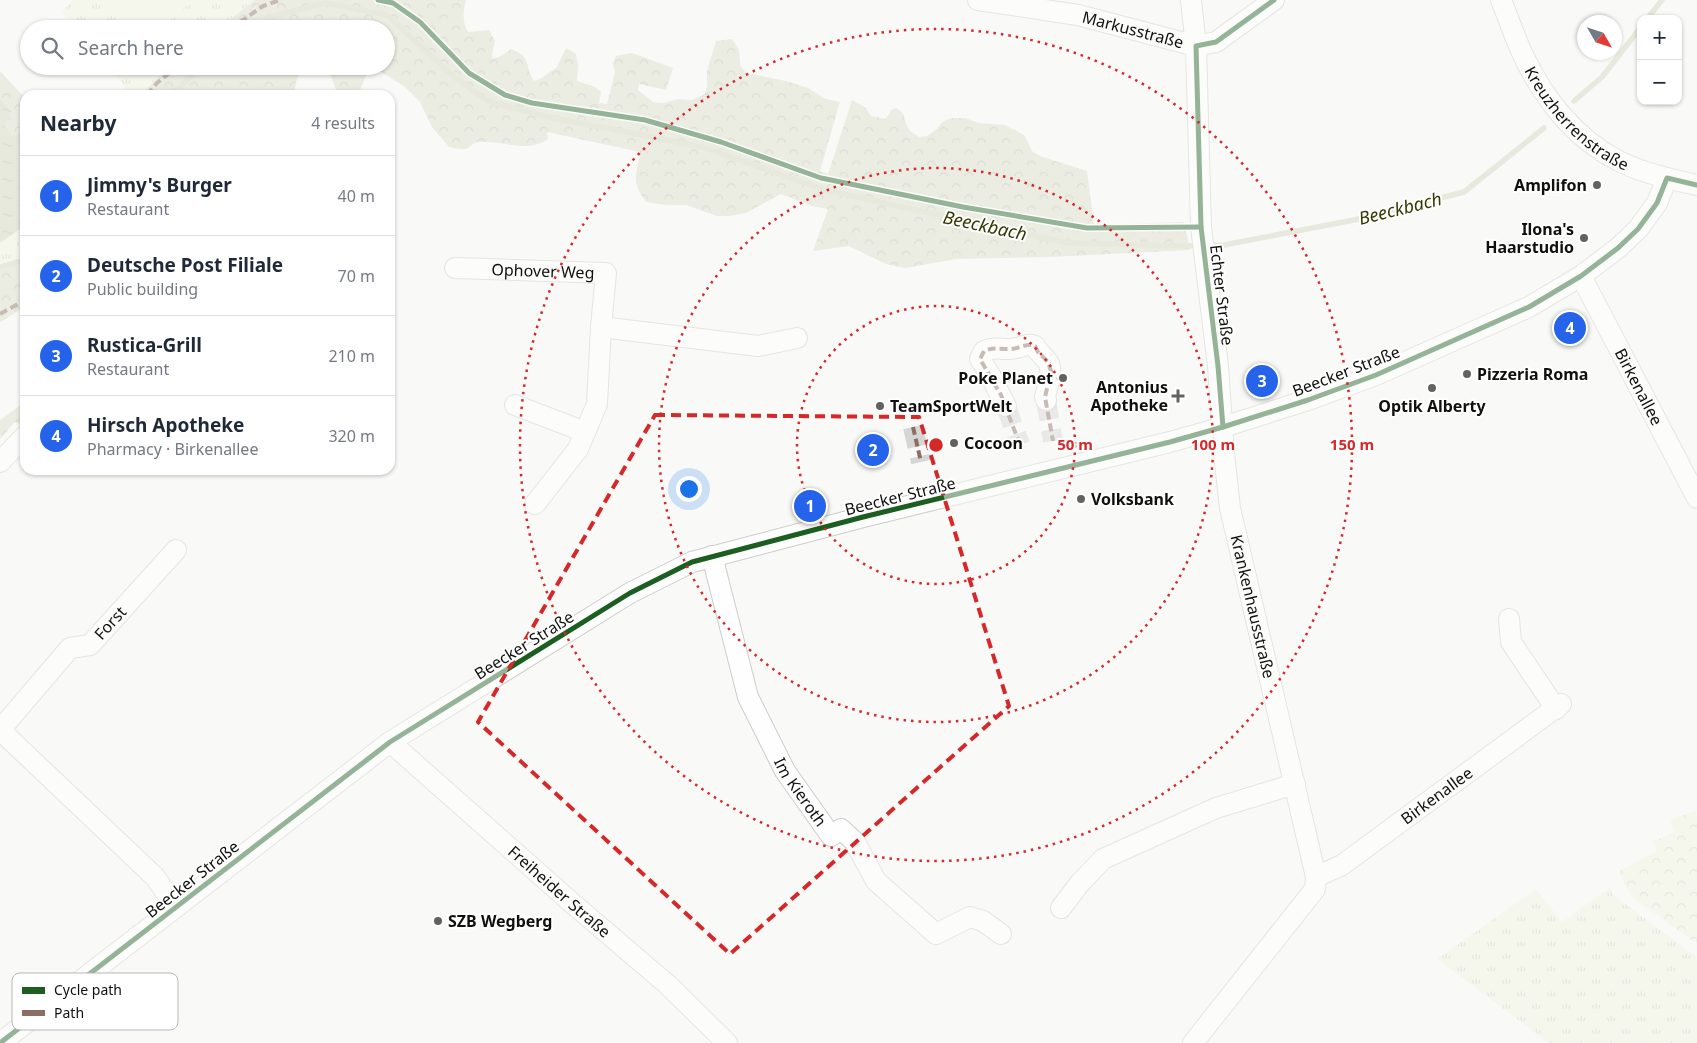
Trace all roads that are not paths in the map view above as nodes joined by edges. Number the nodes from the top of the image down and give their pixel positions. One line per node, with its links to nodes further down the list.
1 (978, 0): 5 (street, Markusstraße)
2 (1191, 0): 5 (street, Echter Straße)
3 (1274, 0): 5 (street, Markusstraße)
4 (1502, 0): 6 (street, Kreuzherrenstraße)
5 (1196, 46): 15 (street, Echter Straße)
6 (1667, 178): 7 (street, Kreuzherrenstraße); 9 (street, Beecker Straße)
7 (1697, 185)
8 (455, 268): 10 (street, Ophover Weg)
9 (1581, 276): 15 (street, Beecker Straße); 19 (street, Birkenallee)
10 (601, 327): 11 (street); 16 (street, Ophover Weg)
11 (797, 338)
12 (1046, 400): 14 (street)
13 (515, 405): 16 (street)
14 (1006, 406)
15 (1223, 427): 22 (street, Beecker Straße); 26 (street, Krankenhausstraße)
16 (585, 432): 20 (street, Ophover Weg)
17 (20, 441): 18 (street)
18 (0, 462)
19 (1697, 498)
20 (535, 504)
21 (176, 550): 24 (street, Forst)
22 (712, 556): 25 (street, Beecker Straße); 30 (street, Im Kieroth)
23 (1509, 619): 27 (street, Birkenallee)
24 (0, 730): 28 (street, Forst)
25 (390, 742): 28 (street, Beecker Straße); 34 (street, Freiheider Straße)
26 (1295, 784): 27 (street, Krankenhausstraße); 29 (street)
27 (1316, 877): 35 (street)
28 (176, 907): 31 (street, Beecker Straße)
29 (1061, 908)
30 (1001, 934)
31 (91, 973)
32 (17, 1030): 33 (street, Beecker Straße)
33 (0, 1043)
34 (727, 1043)
35 (1193, 1043)

